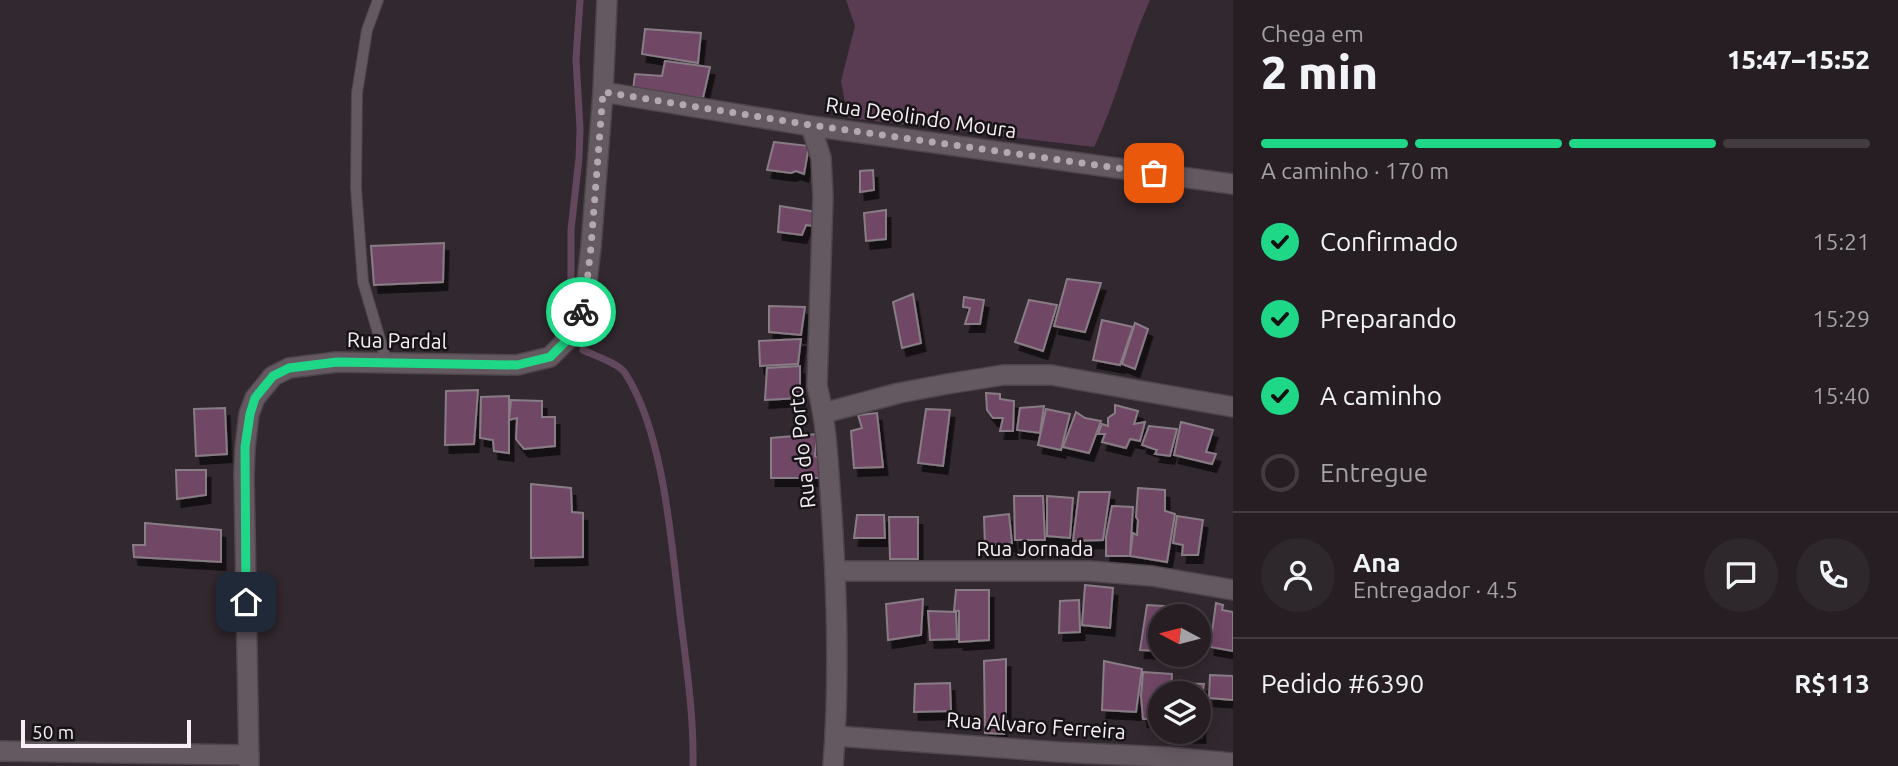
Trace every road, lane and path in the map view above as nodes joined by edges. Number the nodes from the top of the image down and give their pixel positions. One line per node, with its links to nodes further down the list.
1 (378, 0): 6 (lane)
2 (607, 0): 3 (street, Rua Pardal)
3 (603, 92): 4 (street, Rua Deolindo Moura); 6 (street, Rua Pardal)
4 (811, 125): 5 (street, Rua Deolindo Moura); 8 (street, Rua do Porto)
5 (1233, 184)
6 (387, 363): 13 (street, Rua Pardal)
7 (1233, 407): 8 (street)
8 (824, 413): 9 (street, Rua do Porto)
9 (836, 571): 10 (street, Rua Jornada); 11 (street, Rua do Porto)
10 (1233, 590)
11 (835, 736): 14 (street, Rua Alvaro Ferreira); 15 (street, Rua do Porto)
12 (0, 751): 13 (street)
13 (248, 761)
14 (1233, 763)
15 (833, 766)

